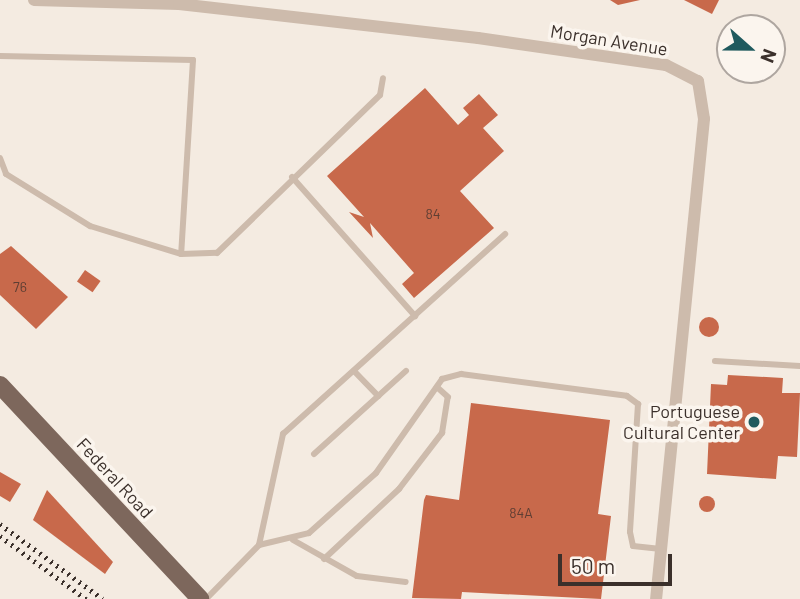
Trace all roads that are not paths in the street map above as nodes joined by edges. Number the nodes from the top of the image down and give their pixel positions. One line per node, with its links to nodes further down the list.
1 (34, 0): 19 (street, Morgan Avenue)
2 (0, 56): 7 (lane)
3 (383, 78): 5 (lane)
4 (0, 158): 7 (lane)
5 (292, 177): 7 (lane); 8 (lane)
6 (505, 234): 8 (lane)
7 (181, 254)
8 (415, 316): 11 (lane)
9 (715, 361): 10 (lane)
10 (800, 366)
11 (354, 371): 15 (lane); 18 (lane)
12 (406, 371): 15 (lane)
13 (0, 385): 22 (main road, Federal Road)
14 (436, 387): 17 (lane); 19 (lane); 20 (lane)
15 (377, 396): 16 (lane)
16 (314, 454)
17 (293, 540): 18 (lane); 20 (lane)
18 (259, 545): 23 (lane)
19 (663, 549): 24 (street, Morgan Avenue)
20 (324, 559): 21 (lane)
21 (406, 583)
22 (200, 599)
23 (206, 599)
24 (656, 599)

